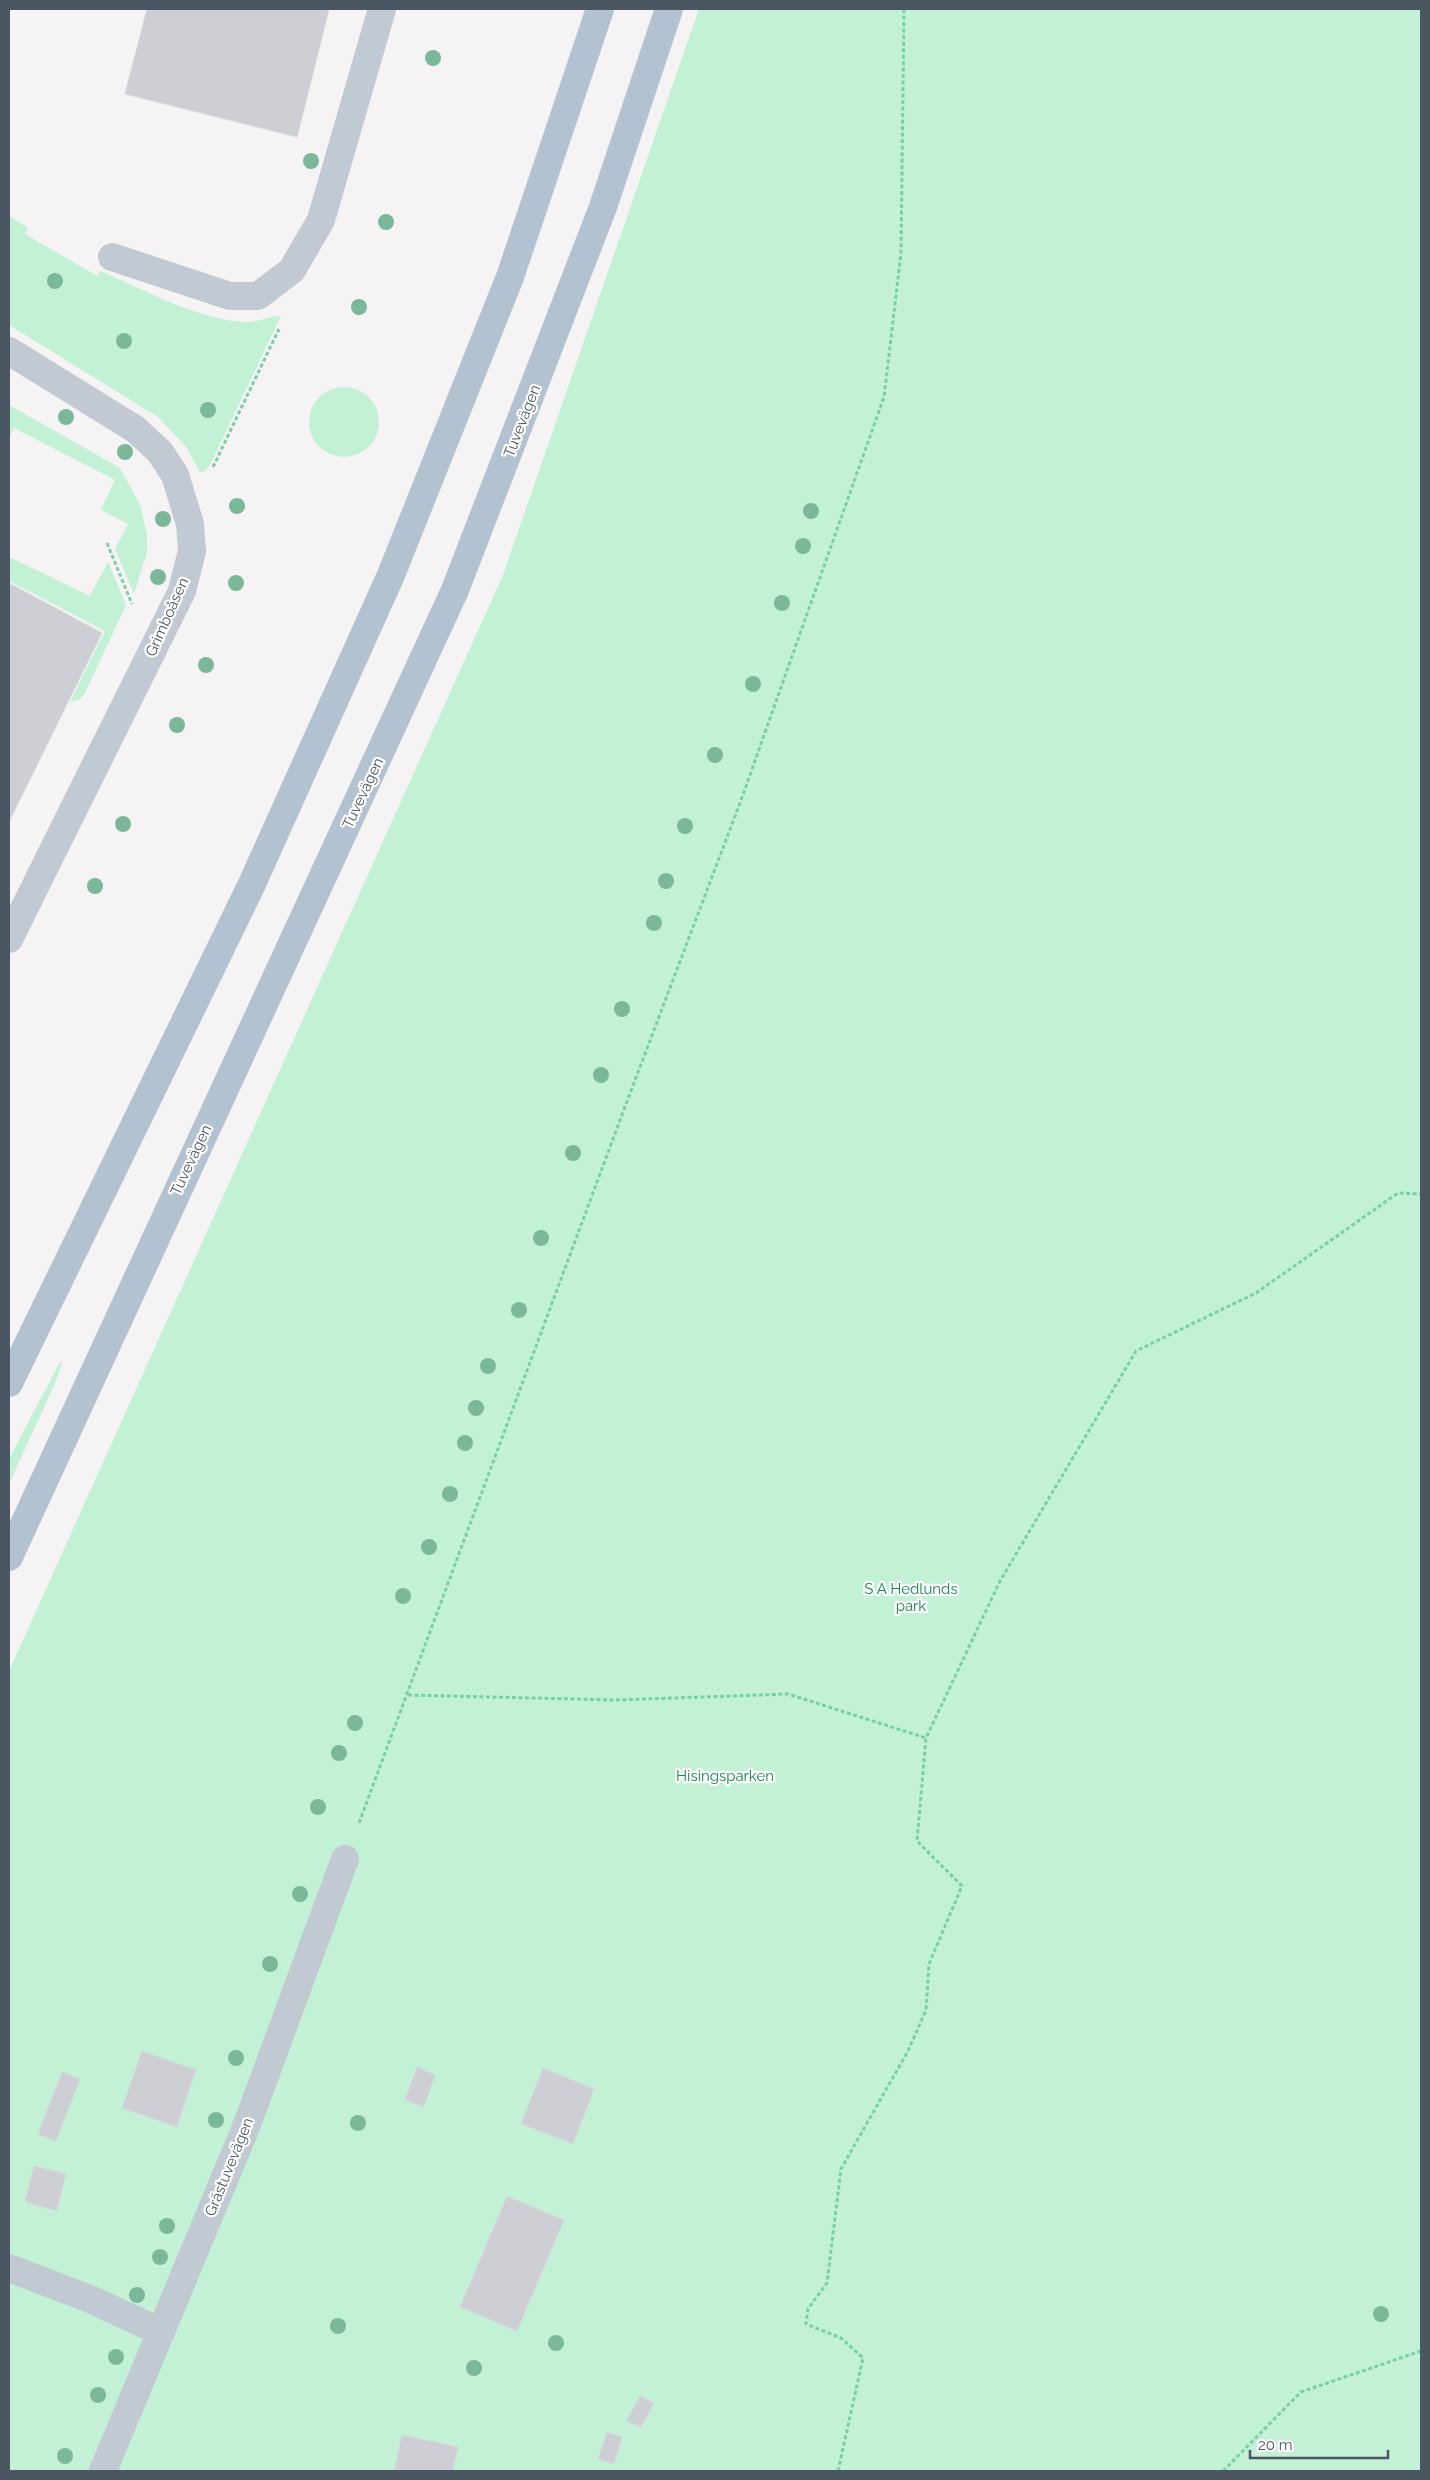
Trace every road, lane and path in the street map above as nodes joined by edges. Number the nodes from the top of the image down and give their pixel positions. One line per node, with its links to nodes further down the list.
1 (382, 9): 6 (street)
2 (600, 9): 15 (main road)
3 (669, 9): 16 (main road, Tuvevägen)
4 (904, 9): 17 (path)
5 (112, 256): 6 (street)
6 (292, 270): 8 (path)
7 (9, 351): 8 (street, Grimboåsen)
8 (183, 499): 13 (street, Grimboåsen)
9 (107, 543): 11 (path)
10 (137, 596): 11 (path)
11 (132, 604): 12 (path)
12 (128, 612)
13 (9, 939)
14 (1421, 1194): 18 (path)
15 (9, 1383)
16 (9, 1557)
17 (408, 1695): 18 (path); 19 (path)
18 (926, 1738): 24 (path)
19 (345, 1859): 21 (street, Grästuvevägen)
20 (9, 2268): 21 (street)
21 (161, 2332): 23 (street, Grästuvevägen)
22 (1421, 2351): 25 (path)
23 (103, 2471)
24 (838, 2471)
25 (1223, 2471)

